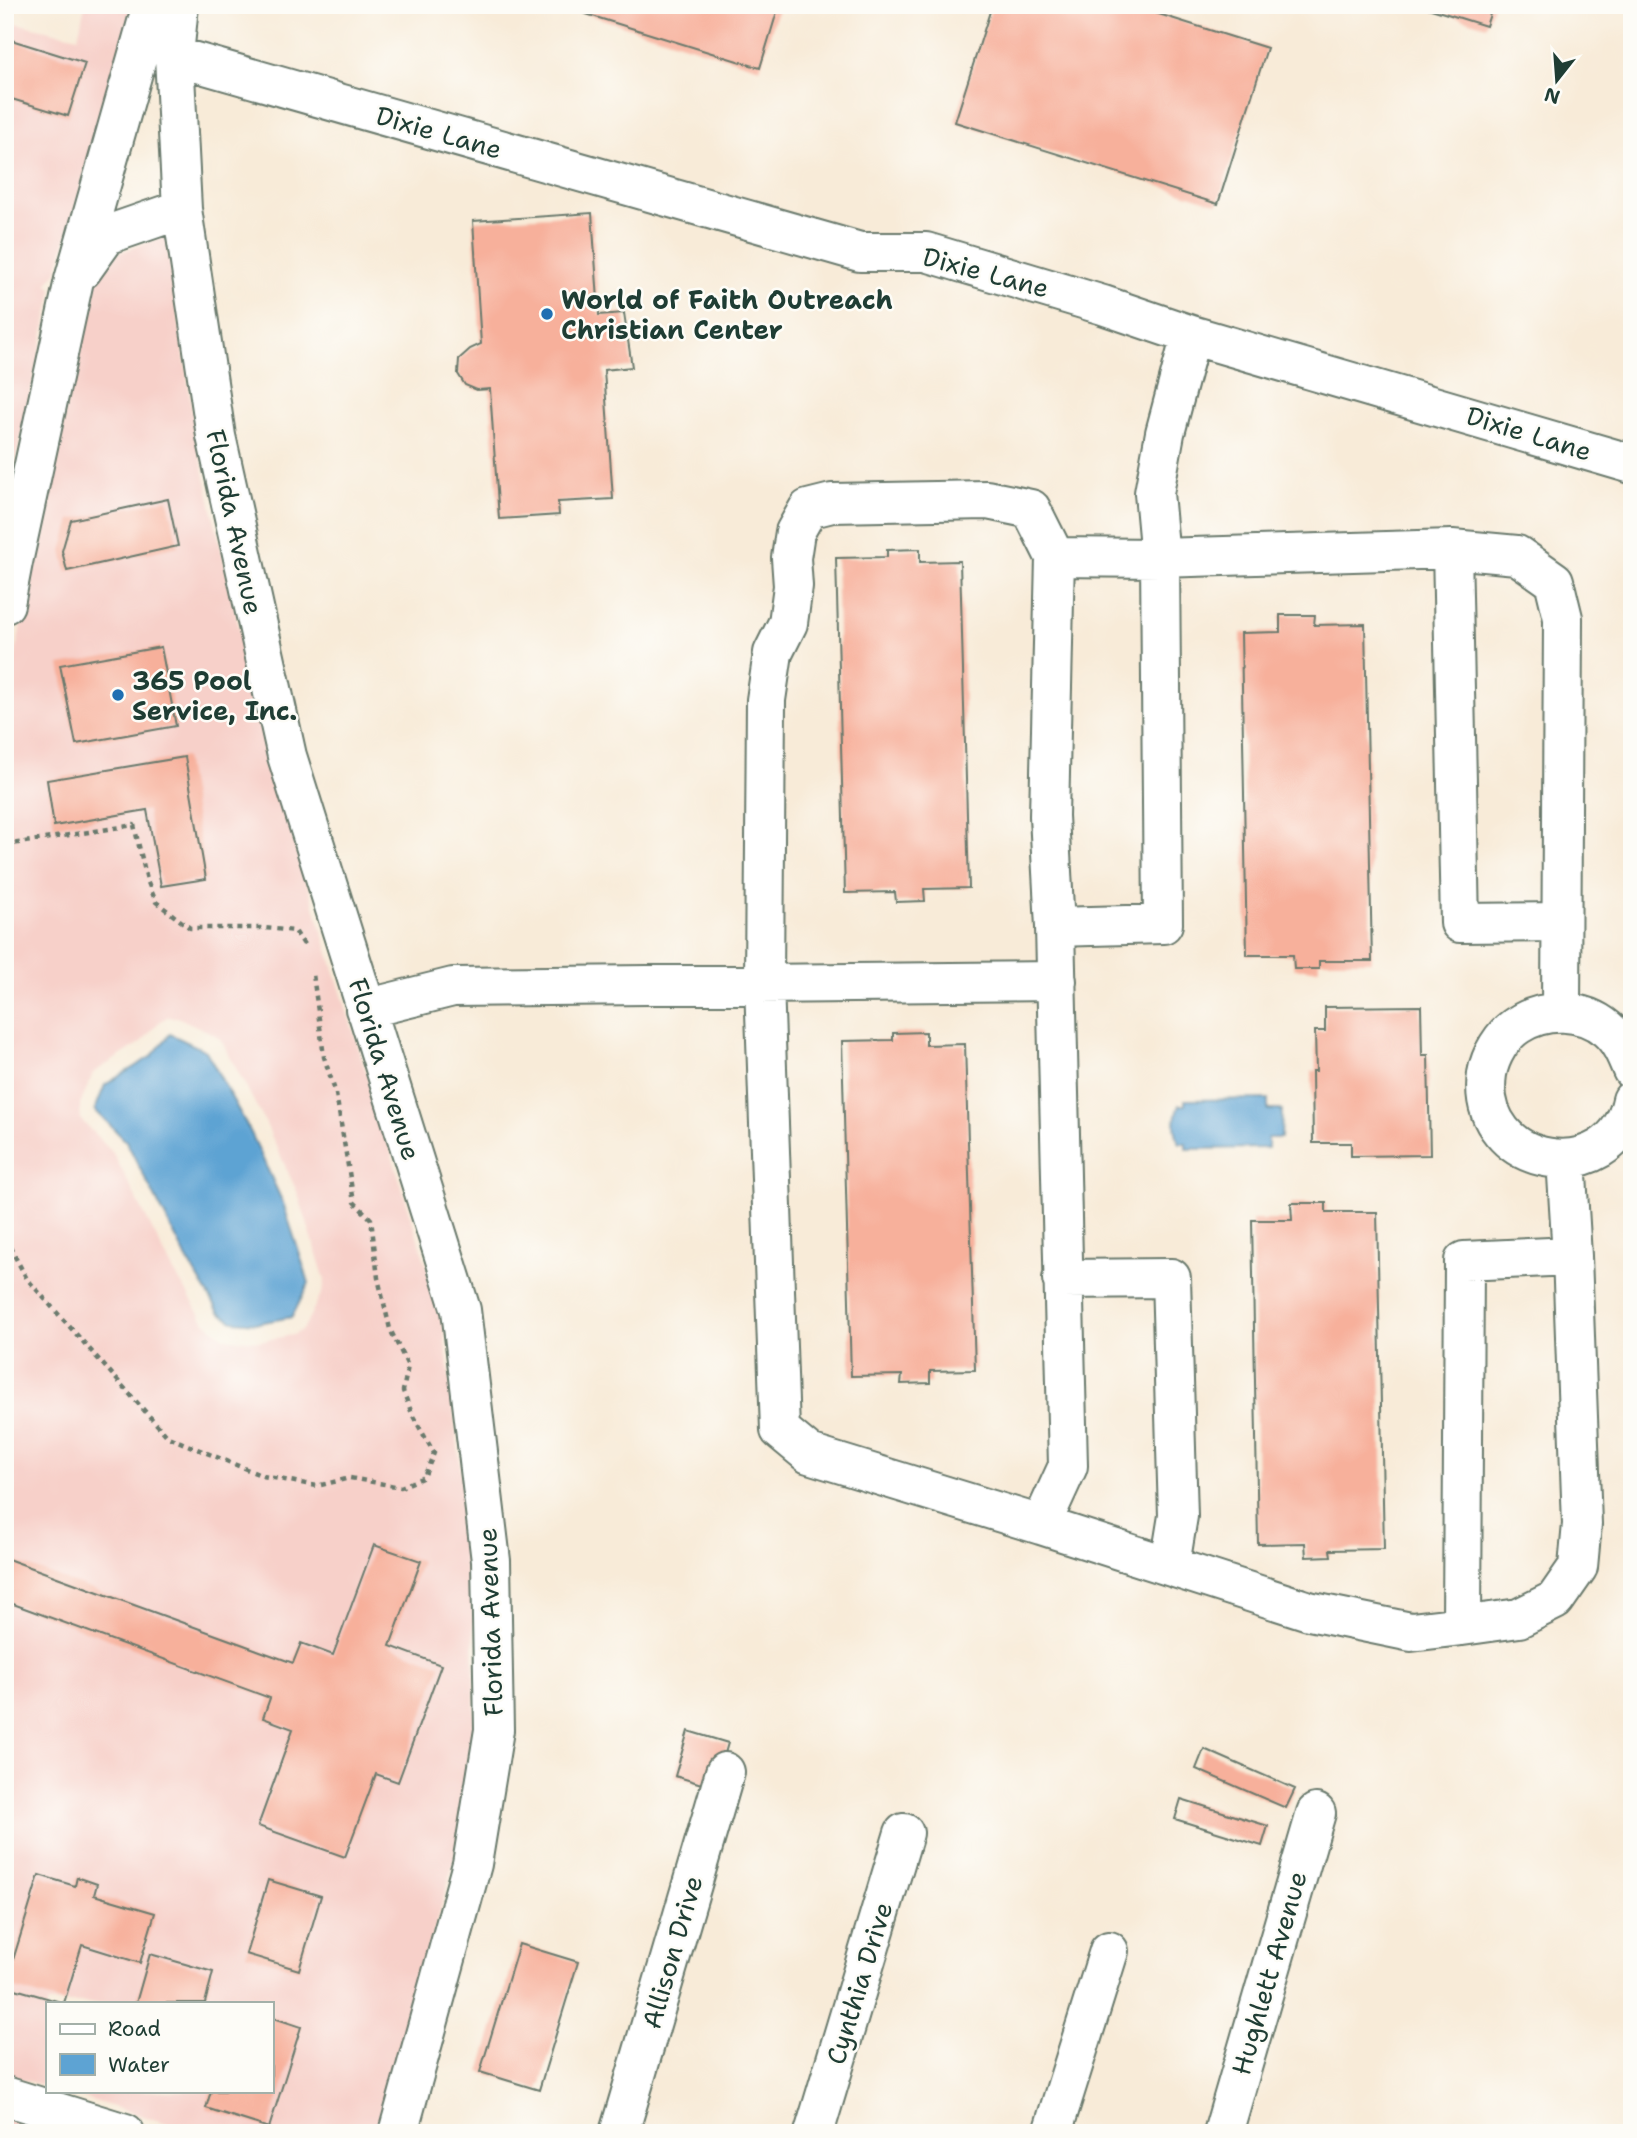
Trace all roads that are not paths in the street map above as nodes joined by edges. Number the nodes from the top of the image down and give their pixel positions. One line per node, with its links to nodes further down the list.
1 (152, 5): 5 (street)
2 (179, 5): 3 (street, Florida Avenue)
3 (174, 56): 4 (street, Florida Avenue); 6 (street, Dixie Lane)
4 (182, 209): 5 (street); 17 (street, Florida Avenue)
5 (75, 280): 11 (street)
6 (1191, 335): 7 (street, Dixie Lane); 10 (street)
7 (1632, 464)
8 (1452, 549): 10 (street); 13 (street); 13 (street)
9 (1055, 557): 10 (street); 14 (street); 16 (street)
10 (1160, 558): 14 (street)
11 (9, 560): 12 (street)
12 (5, 604)
13 (1560, 922): 18 (street)
14 (1055, 927): 15 (street)
15 (1057, 981): 16 (street); 23 (street)
16 (764, 984): 17 (street); 24 (street)
17 (365, 1009): 33 (street, Florida Avenue)
18 (1561, 1012): 19 (street); 21 (street)
19 (1632, 1070)
20 (1631, 1106): 21 (street)
21 (1566, 1159): 22 (street)
22 (1572, 1256): 26 (street); 26 (street)
23 (1062, 1279): 24 (street); 25 (street)
24 (1041, 1525): 25 (street)
25 (1170, 1565): 26 (street)
26 (1462, 1626)
27 (725, 1772): 34 (street, Allison Drive)
28 (1316, 1813): 37 (street, Hughlett Avenue)
29 (904, 1833): 35 (street, Cynthia Drive)
30 (1108, 1951): 36 (street)
31 (5, 2096): 32 (street)
32 (125, 2133)
33 (398, 2133)
34 (619, 2133)
35 (814, 2133)
36 (1052, 2133)
37 (1223, 2133)

